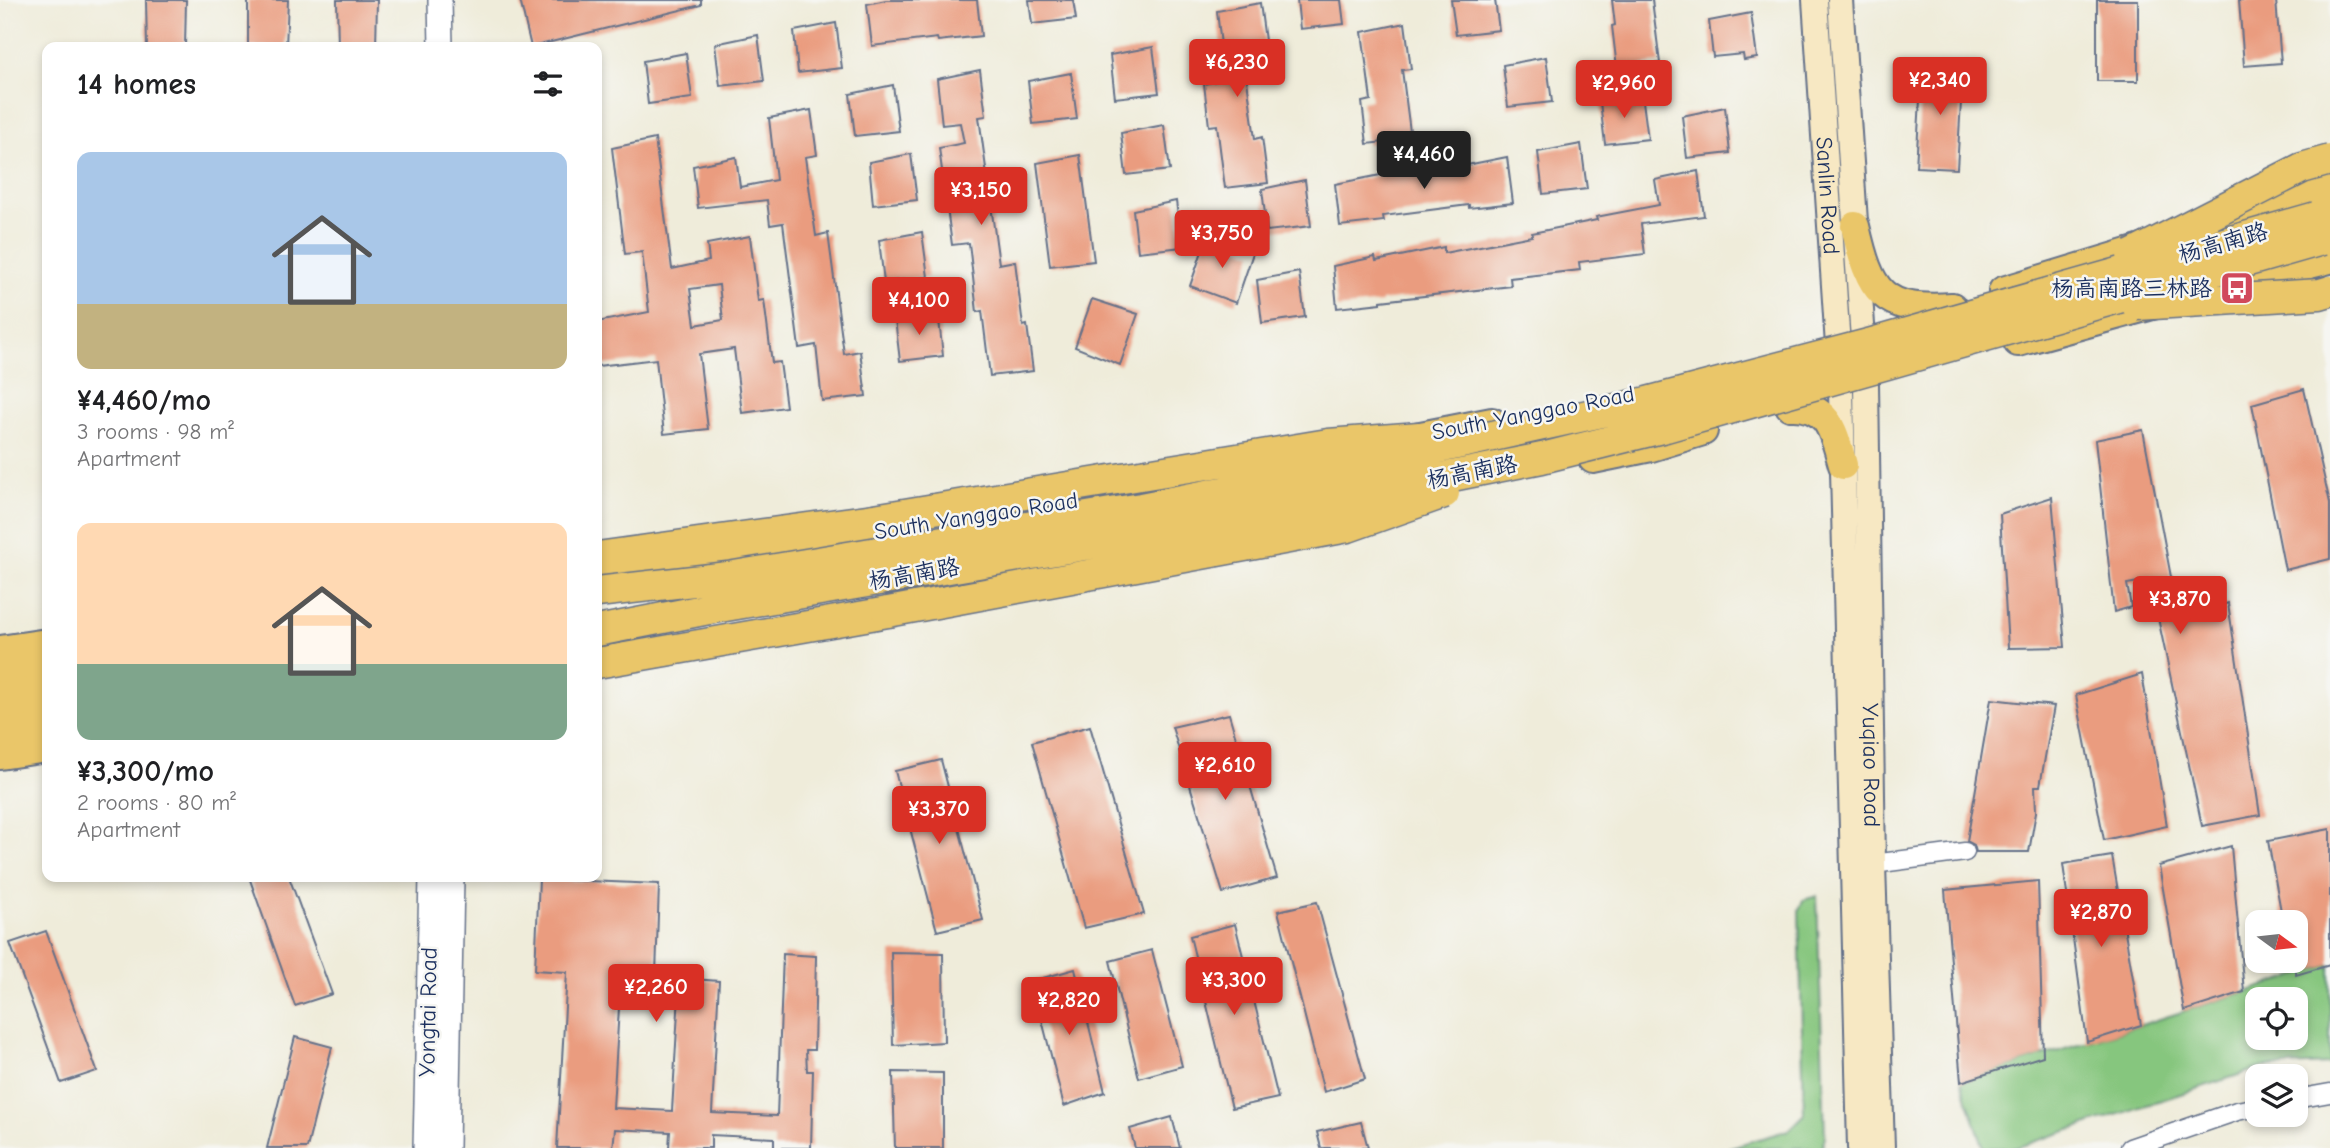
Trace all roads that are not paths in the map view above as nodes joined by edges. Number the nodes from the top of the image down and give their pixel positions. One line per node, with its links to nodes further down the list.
1 (440, 0): 4 (street)
2 (1815, 0): 12 (main road, Sanlin Road)
3 (1840, 0): 7 (main road, Sanlin Road)
4 (441, 42)
5 (2330, 160): 10 (highway, bridge)
6 (2330, 186): 8 (highway); 11 (main road, South Yanggao Road)
7 (1855, 226): 11 (main road); 12 (main road, Sanlin Road)
8 (2326, 233): 10 (highway, 杨高南路, bridge); 13 (main road, 杨高南路)
9 (2330, 291): 10 (highway, bridge)
10 (2078, 297): 15 (highway, 杨高南路, bridge); 16 (highway, 杨高南路, bridge)
11 (1952, 307): 12 (main road, South Yanggao Road)
12 (1850, 338): 13 (main road, Sanlin Road); 15 (main road, South Yanggao Road)
13 (1853, 387): 14 (main road); 17 (main road, Yuqiao Road); 35 (main road, Yuqiao Road)
14 (1790, 406): 16 (main road); 17 (main road)
15 (1529, 421): 16 (main road); 18 (highway, bridge); 20 (main road, South Yanggao Road); 22 (highway, 杨高南路, bridge)
16 (1539, 465): 23 (highway, 杨高南路, bridge); 25 (main road); 27 (highway, bridge)
17 (1843, 465): 43 (main road, Yuqiao Road)
18 (676, 547): 19 (highway); 20 (main road)
19 (602, 556)
20 (718, 559): 21 (main road)
21 (602, 575)
22 (602, 591)
23 (602, 630)
24 (42, 645): 28 (main road)
25 (602, 648)
26 (42, 661): 28 (highway)
27 (602, 662)
28 (2, 665): 29 (main road)
29 (42, 683)
30 (42, 709): 32 (main road)
31 (42, 730): 32 (highway)
32 (4, 734): 33 (main road)
33 (42, 746)
34 (1965, 852): 35 (street)
35 (1873, 864): 44 (main road, Yuqiao Road)
36 (431, 882): 41 (street, Yongtai Road)
37 (452, 882): 42 (street, Yongtai Road)
38 (2330, 1093): 39 (street)
39 (2308, 1097)
40 (2245, 1110): 45 (street)
41 (425, 1148)
42 (447, 1148)
43 (1860, 1148)
44 (1882, 1148)
45 (2130, 1148)

